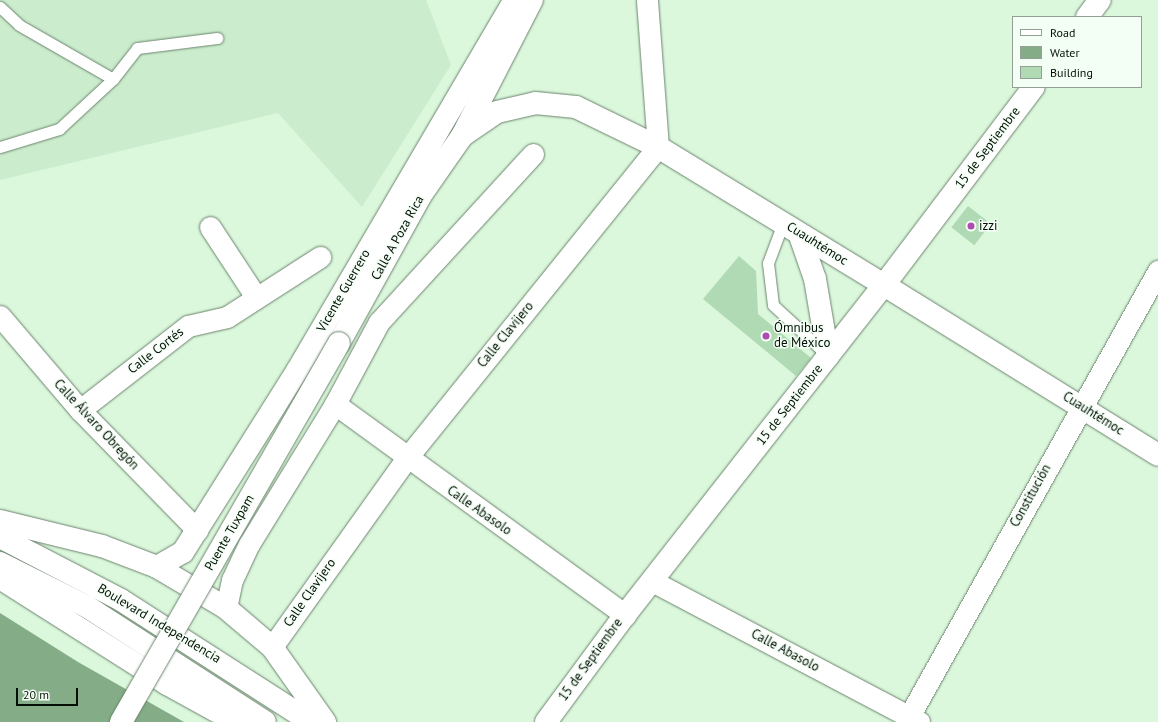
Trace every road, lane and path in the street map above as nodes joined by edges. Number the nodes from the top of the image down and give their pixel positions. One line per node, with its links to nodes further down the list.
1 (515, 0): 29 (main road, Vicente Guerrero)
2 (532, 0): 10 (main road)
3 (647, 0): 12 (street)
4 (1100, 0): 6 (main road)
5 (0, 7): 8 (lane)
6 (1089, 16)
7 (216, 38): 8 (lane)
8 (113, 79): 11 (lane)
9 (1033, 88): 18 (main road, 15 de Septiembre)
10 (462, 136): 12 (main road, Cuauhtémoc); 21 (main road, Calle A Poza Rica)
11 (0, 147)
12 (658, 147): 15 (main road, Cuauhtémoc); 27 (street, Calle Clavijero)
13 (533, 154): 23 (street)
14 (210, 226): 19 (street)
15 (791, 229): 18 (main road, Cuauhtémoc); 22 (main road); 22 (lane)
16 (320, 257): 19 (street, Calle Cortés)
17 (1158, 272): 24 (street, Constitución)
18 (884, 284): 22 (main road, 15 de Septiembre); 24 (main road, Cuauhtémoc)
19 (256, 297): 25 (street, Calle Cortés)
20 (0, 316): 25 (street, Calle Álvaro Obregón)
21 (339, 343): 39 (main road, Puente Tuxpam, bridge)
22 (828, 356): 34 (main road, 15 de Septiembre)
23 (335, 404): 27 (street, Calle Abasolo); 35 (street)
24 (1080, 406): 26 (main road, Cuauhtémoc); 38 (street, Constitución)
25 (80, 410): 29 (street, Calle Álvaro Obregón)
26 (1158, 455)
27 (406, 459): 36 (street, Calle Abasolo); 37 (street, Calle Clavijero)
28 (0, 521): 32 (main road)
29 (197, 530): 32 (main road, Vicente Guerrero)
30 (0, 537): 42 (main road, Boulevard Independencia)
31 (0, 563): 41 (main road, Boulevard Independencia)
32 (157, 567): 35 (main road)
33 (0, 578): 40 (main road)
34 (652, 581): 36 (main road, 15 de Septiembre); 38 (street, Calle Abasolo)
35 (226, 608): 37 (main road)
36 (625, 614): 44 (main road, 15 de Septiembre)
37 (272, 647): 43 (main road)
38 (911, 720)
39 (121, 722)
40 (236, 722)
41 (265, 722)
42 (312, 722)
43 (325, 722)
44 (546, 722)

